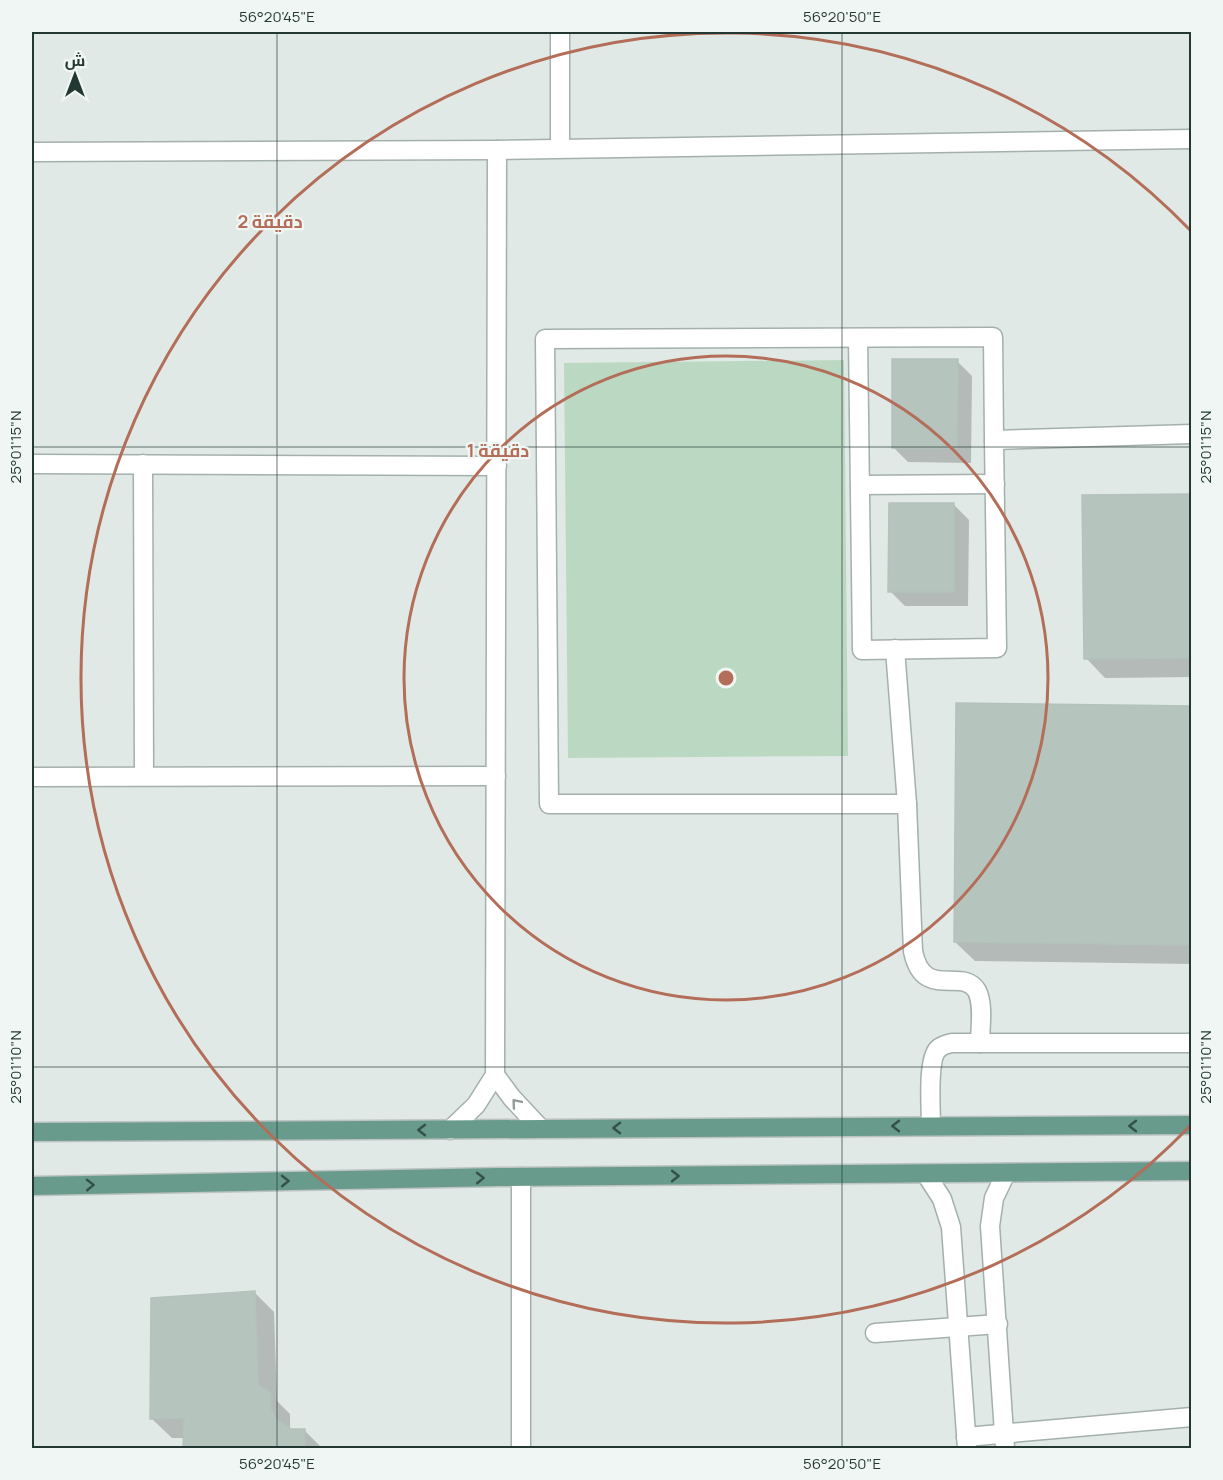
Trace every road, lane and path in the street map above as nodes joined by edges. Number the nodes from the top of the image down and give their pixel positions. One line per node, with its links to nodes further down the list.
1 (560, 32): 3 (street)
2 (1191, 140): 3 (street)
3 (560, 148): 4 (street)
4 (497, 150): 5 (street); 11 (street)
5 (32, 152)
6 (858, 338): 8 (street); 13 (street); 18 (street)
7 (1191, 434): 8 (street)
8 (994, 440): 12 (street)
9 (32, 464): 10 (street)
10 (143, 464): 11 (street); 15 (street)
11 (496, 466): 16 (street)
12 (995, 483): 13 (street); 14 (street)
13 (860, 485): 14 (street)
14 (895, 649): 18 (street)
15 (144, 776): 16 (street); 17 (street)
16 (496, 776): 21 (street)
17 (32, 777)
18 (907, 804): 19 (street)
19 (980, 1043): 20 (street); 23 (street)
20 (1191, 1043)
21 (495, 1075): 24 (street, one-way to 21); 25 (street)
22 (1191, 1125): 23 (main road, one-way to 23)
23 (931, 1126): 24 (main road, one-way to 24)
24 (540, 1128): 25 (main road)
25 (450, 1130): 26 (main road, one-way to 26)
26 (32, 1132)
27 (1191, 1171): 28 (main road)
28 (1006, 1173): 29 (main road); 32 (street)
29 (926, 1174): 30 (main road, one-way to 29); 33 (street)
30 (521, 1178): 31 (main road, one-way to 30); 38 (street)
31 (32, 1186)
32 (998, 1324): 33 (street); 36 (street)
33 (958, 1327): 34 (street); 37 (street)
34 (875, 1333)
35 (1191, 1418): 36 (street)
36 (1004, 1440): 37 (street)
37 (967, 1443)
38 (521, 1449)

